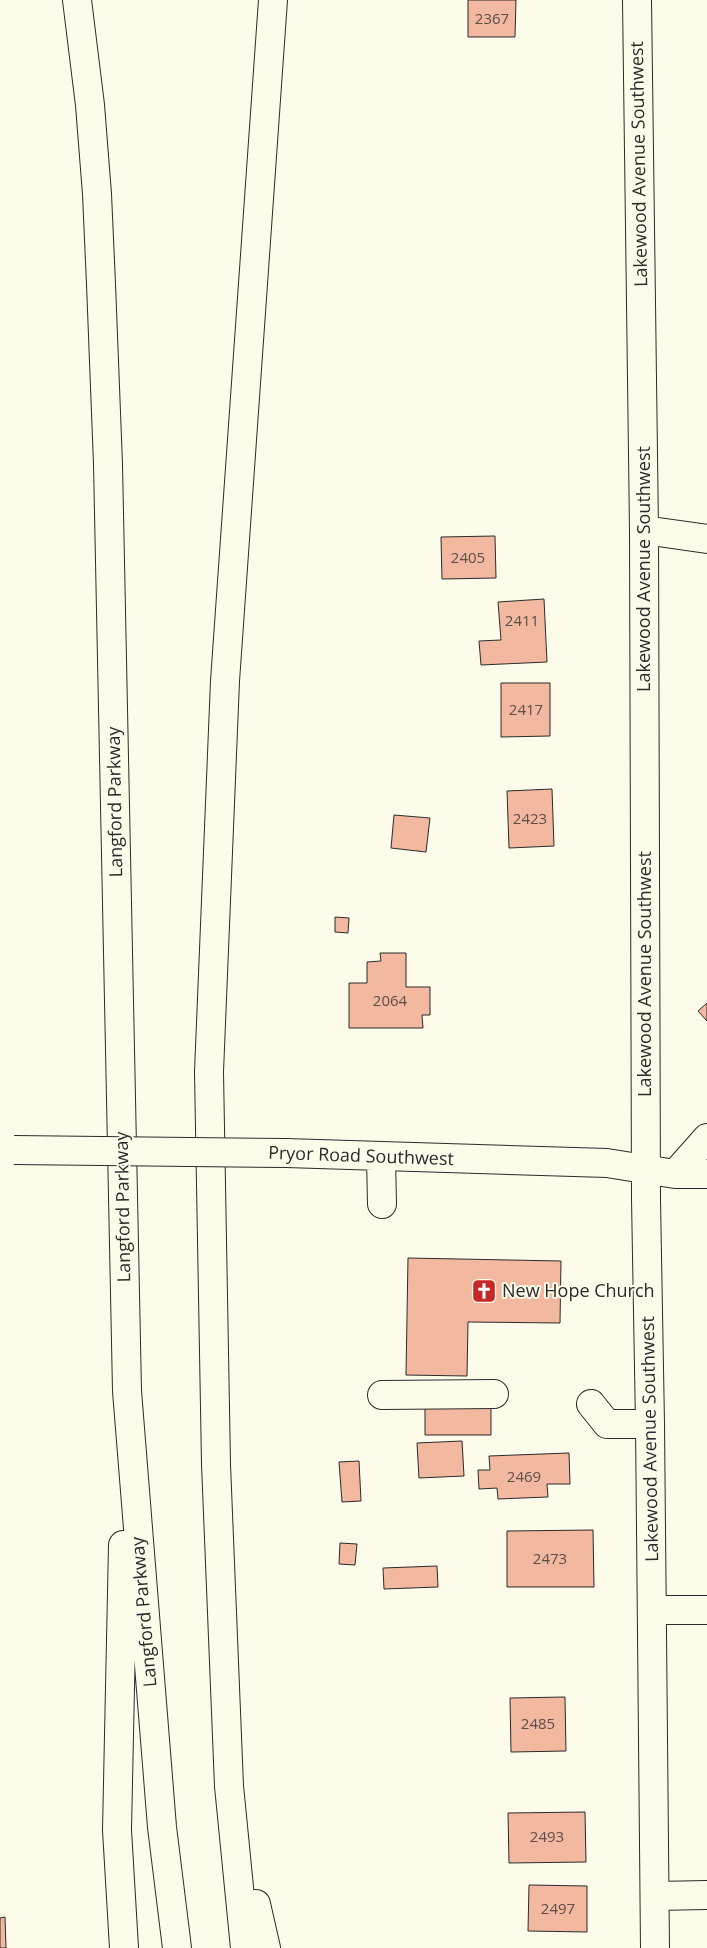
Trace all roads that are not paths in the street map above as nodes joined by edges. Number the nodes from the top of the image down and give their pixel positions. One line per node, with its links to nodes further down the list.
1 (76, 0): 13 (main road, Langford Parkway)
2 (273, 0): 20 (main road)
3 (637, 0): 4 (main road, Lakewood Avenue Southwest)
4 (644, 530): 5 (main road); 9 (main road, Lakewood Avenue Southwest)
5 (707, 539)
6 (707, 1138): 10 (main road)
7 (7, 1150): 8 (main road, Pryor Road Southwest, bridge)
8 (381, 1157): 9 (main road, Pryor Road Southwest); 12 (main road)
9 (646, 1169): 10 (main road, Pryor Road Southwest); 17 (main road, Lakewood Avenue Southwest)
10 (675, 1174): 11 (main road, Pryor Road Southwest)
11 (707, 1174)
12 (382, 1204)
13 (127, 1391): 23 (main road); 24 (main road, Langford Parkway)
14 (494, 1394): 15 (main road)
15 (382, 1395)
16 (591, 1404): 17 (main road)
17 (650, 1424): 18 (main road, Lakewood Avenue Southwest)
18 (652, 1610): 19 (main road); 21 (main road, Lakewood Avenue Southwest)
19 (707, 1610)
20 (229, 1786): 25 (main road); 26 (main road)
21 (655, 1896): 22 (main road); 27 (main road, Lakewood Avenue Southwest)
22 (707, 1896)
23 (124, 1948)
24 (177, 1948)
25 (246, 1948)
26 (266, 1948)
27 (655, 1948)

